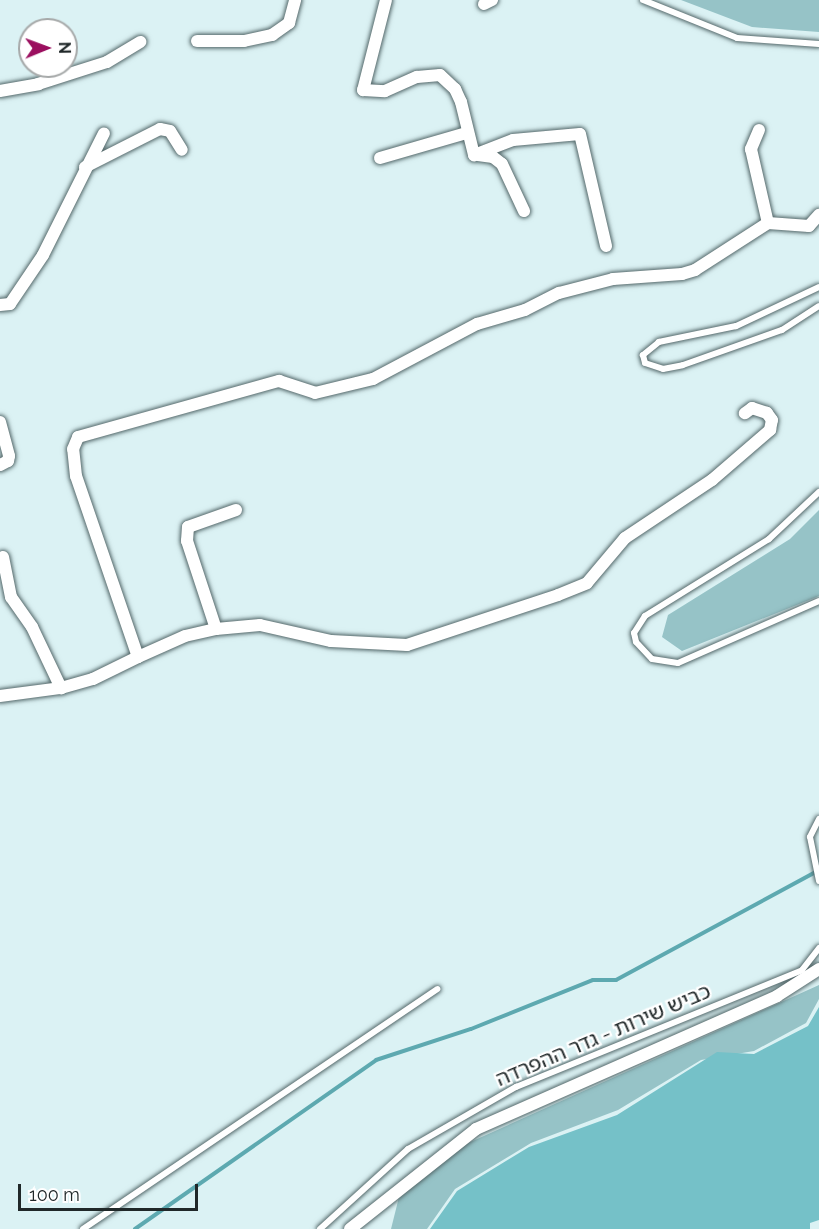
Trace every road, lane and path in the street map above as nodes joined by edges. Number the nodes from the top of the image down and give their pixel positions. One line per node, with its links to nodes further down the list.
1 (295, 0): 4 (street)
2 (386, 0): 10 (street)
3 (643, 0): 6 (lane)
4 (196, 41)
5 (140, 42): 7 (street)
6 (819, 44)
7 (0, 91)
8 (759, 130): 17 (street)
9 (104, 133): 14 (street)
10 (466, 133): 12 (street); 13 (street)
11 (183, 150): 14 (street)
12 (474, 155): 15 (street); 18 (street)
13 (380, 158)
14 (85, 167): 20 (street)
15 (524, 211)
16 (819, 215): 17 (street)
17 (768, 223): 30 (street)
18 (606, 246)
19 (819, 287): 21 (lane)
20 (0, 305)
21 (819, 306)
22 (745, 413): 29 (street)
23 (0, 422): 24 (street)
24 (0, 465)
25 (819, 492): 28 (lane)
26 (236, 510): 29 (street)
27 (3, 557): 31 (street)
28 (819, 601)
29 (216, 628): 30 (street)
30 (138, 657): 31 (street)
31 (61, 688): 32 (street)
32 (0, 696)
33 (819, 819): 34 (lane)
34 (819, 881)
35 (819, 948): 39 (lane, כביש שירות - גדר ההפרדה)
36 (819, 969): 40 (street)
37 (437, 989): 38 (lane)
38 (83, 1229)
39 (320, 1229)
40 (350, 1229)

